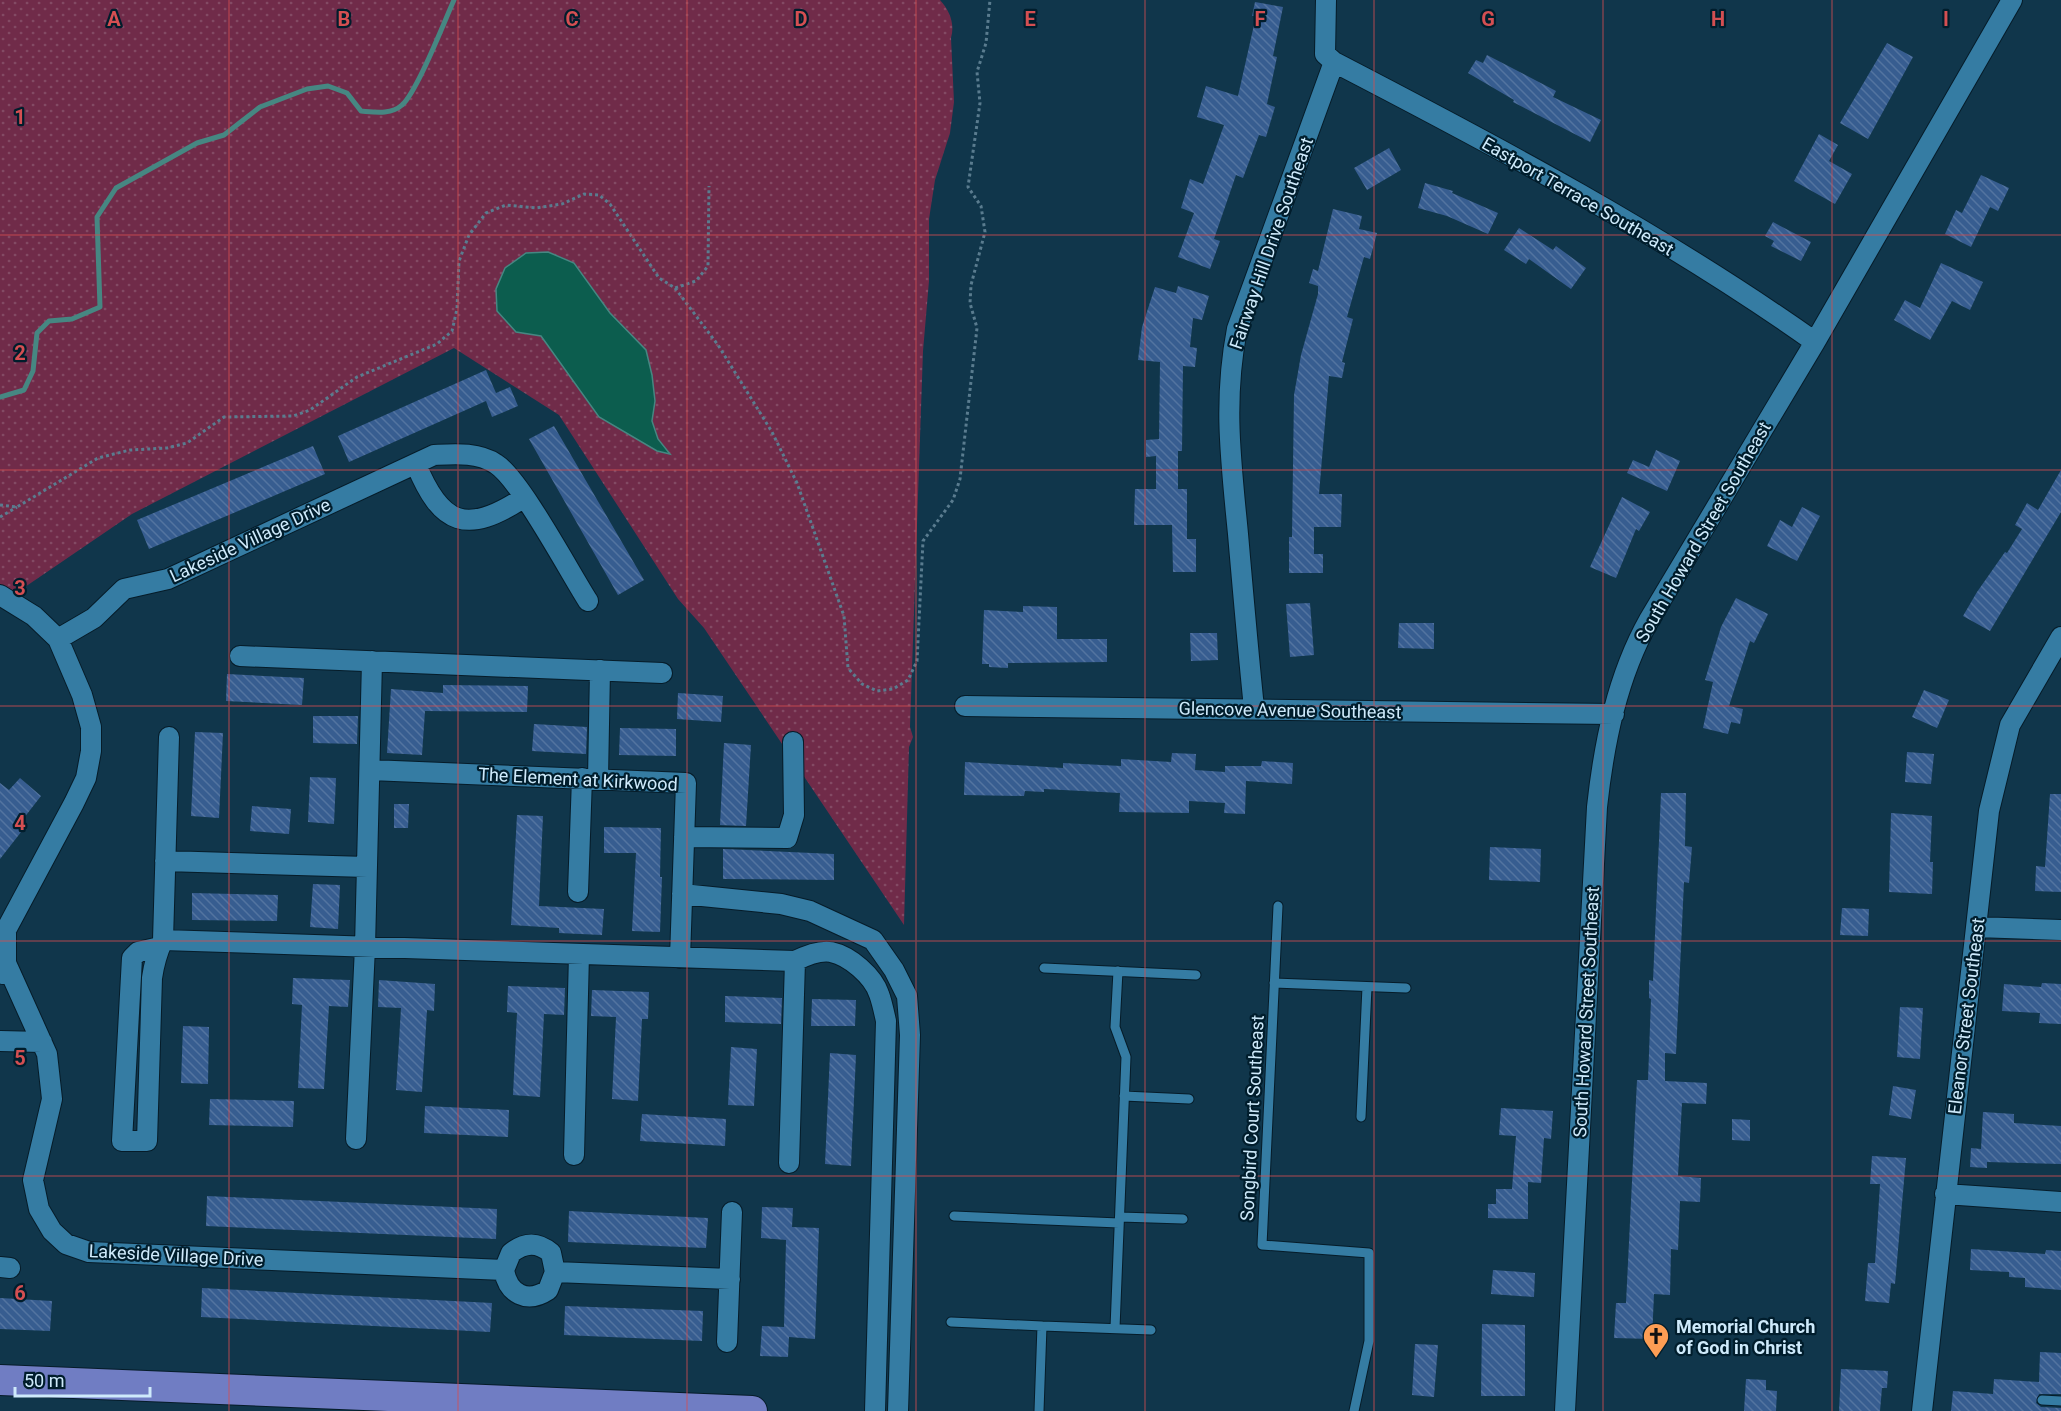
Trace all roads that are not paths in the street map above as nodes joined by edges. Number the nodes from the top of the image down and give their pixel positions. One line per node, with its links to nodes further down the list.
1 (1326, 0): 3 (street)
2 (2012, 0): 4 (street, South Howard Street Southeast)
3 (1334, 62): 4 (street, Eastport Terrace Southeast); 16 (street, Fairway Hill Drive Southeast)
4 (1815, 342): 17 (street, South Howard Street Southeast)
5 (416, 464): 6 (street, Lakeside Village Drive); 6 (street); 10 (street, Lakeside Village Drive)
6 (523, 498): 8 (street, Lakeside Village Drive)
7 (0, 595): 10 (street, Lakeside Village Drive)
8 (588, 601)
9 (2061, 637): 29 (street, Eleanor Street Southeast)
10 (58, 639): 39 (street, Lakeside Village Drive)
11 (240, 656): 12 (street)
12 (372, 661): 13 (street); 20 (street)
13 (600, 670): 14 (street); 21 (street)
14 (662, 673)
15 (965, 706): 16 (street, Glencove Avenue Southeast)
16 (1254, 708): 17 (street, Glencove Avenue Southeast)
17 (1614, 714): 75 (street, South Howard Street Southeast)
18 (169, 737): 23 (street)
19 (793, 742): 22 (street)
20 (370, 770): 21 (street, The Element at Kirkwood); 24 (street)
21 (590, 779): 22 (street, The Element at Kirkwood); 25 (street)
22 (684, 837): 26 (street, The Element at Kirkwood)
23 (165, 861): 24 (street); 31 (street)
24 (367, 867): 32 (street)
25 (578, 892)
26 (682, 894): 28 (street); 35 (street, The Element at Kirkwood)
27 (1278, 906): 41 (lane, Songbird Court Southeast)
28 (840, 923): 33 (street); 72 (street)
29 (1976, 927): 30 (street); 53 (street, Eleanor Street Southeast)
30 (2061, 930)
31 (162, 944): 32 (street); 50 (street)
32 (365, 947): 34 (street); 49 (street)
33 (831, 952): 36 (street); 71 (street)
34 (579, 954): 35 (street); 51 (street)
35 (680, 958): 36 (street)
36 (795, 962): 52 (street)
37 (1044, 968): 38 (lane)
38 (1118, 971): 40 (lane); 46 (lane)
39 (3, 972): 45 (street, Lakeside Village Drive)
40 (1196, 975)
41 (1274, 983): 42 (lane); 74 (lane, Songbird Court Southeast)
42 (1367, 987): 43 (lane); 48 (lane)
43 (1406, 988)
44 (0, 1041): 45 (street)
45 (42, 1042): 59 (street, Lakeside Village Drive)
46 (1124, 1096): 47 (lane); 58 (lane)
47 (1189, 1099)
48 (1361, 1118)
49 (356, 1139)
50 (122, 1141)
51 (574, 1155)
52 (789, 1162)
53 (1945, 1194): 54 (street); 76 (street, Eleanor Street Southeast)
54 (2061, 1202)
55 (732, 1212): 61 (street)
56 (954, 1216): 58 (lane)
57 (1183, 1219): 58 (lane)
58 (1119, 1220): 64 (lane)
59 (504, 1270): 60 (street); 60 (street)
60 (555, 1272): 61 (street)
61 (730, 1279): 66 (street)
62 (951, 1322): 63 (lane)
63 (1042, 1326): 64 (lane); 73 (lane)
64 (1115, 1328): 65 (lane)
65 (1151, 1330)
66 (727, 1342)
67 (0, 1380): 70 (main road)
68 (2042, 1400): 69 (lane)
69 (2061, 1401)
70 (742, 1411)
71 (875, 1411)
72 (898, 1411)
73 (1039, 1411)
74 (1354, 1411)
75 (1565, 1411)
76 (1923, 1411)

